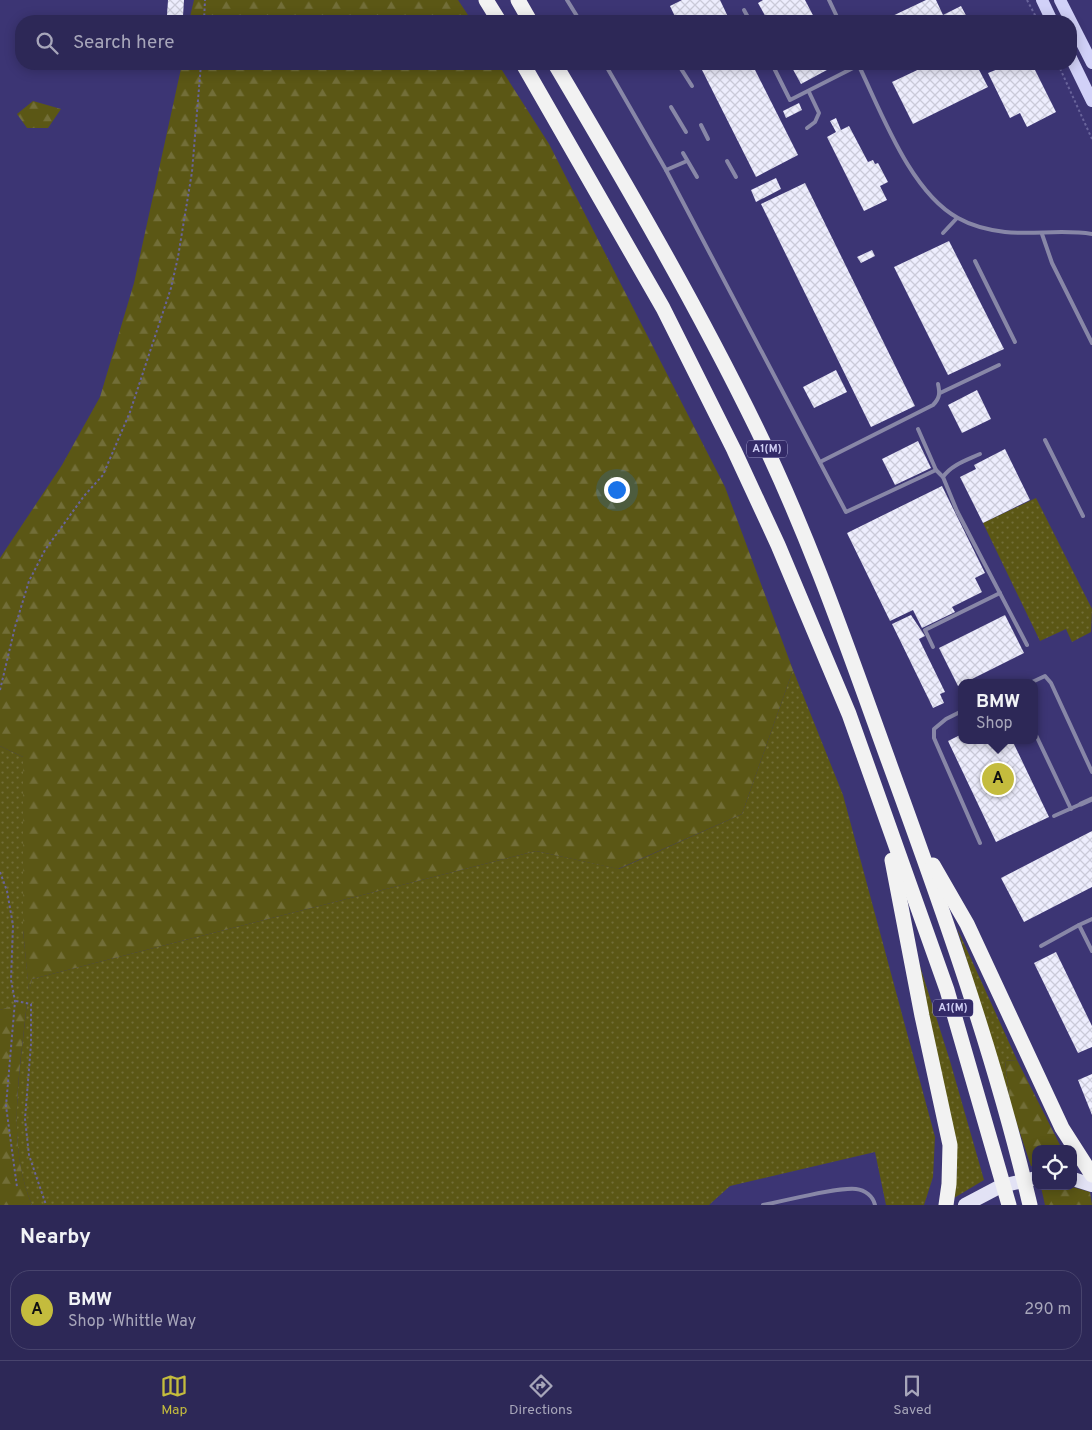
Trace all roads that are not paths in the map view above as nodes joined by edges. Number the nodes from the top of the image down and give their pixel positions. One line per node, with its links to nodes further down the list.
1 (486, 0): 8 (highway)
2 (518, 0): 9 (highway)
3 (567, 0): 10 (lane)
4 (830, 0): 12 (lane)
5 (1042, 0): 13 (main road)
6 (1060, 0): 14 (main road)
7 (744, 10): 11 (lane)
8 (495, 15)
9 (527, 15)
10 (576, 15)
11 (747, 15)
12 (836, 15)
13 (1049, 15)
14 (1068, 15)
15 (1077, 33): 16 (main road)
16 (1092, 63)
17 (527, 70): 66 (highway, A1(M))
18 (558, 70): 68 (highway, A1(M))
19 (608, 70): 36 (lane)
20 (682, 70): 25 (lane)
21 (775, 70): 26 (lane)
22 (848, 70): 26 (lane)
23 (861, 70): 39 (lane)
24 (1077, 70): 27 (main road)
25 (692, 86)
26 (809, 92): 30 (lane)
27 (1092, 101)
28 (671, 107): 31 (lane)
29 (701, 124): 32 (lane)
30 (807, 128)
31 (686, 132)
32 (708, 140)
33 (683, 153): 34 (lane)
34 (687, 161): 36 (lane); 37 (lane)
35 (727, 161): 38 (lane)
36 (666, 170): 52 (lane)
37 (697, 177)
38 (736, 177)
39 (957, 218): 40 (lane); 41 (lane)
40 (943, 233)
41 (1042, 234): 42 (lane); 45 (lane)
42 (1092, 234)
43 (975, 261): 44 (lane)
44 (1015, 342)
45 (1092, 342)
46 (999, 365): 48 (lane)
47 (938, 384): 48 (lane)
48 (940, 394): 52 (lane)
49 (918, 429): 53 (lane)
50 (1045, 440): 55 (lane)
51 (980, 454): 54 (lane)
52 (820, 462): 53 (lane)
53 (936, 470): 54 (lane)
54 (943, 477): 56 (lane)
55 (1083, 516)
56 (1000, 593): 57 (lane); 58 (lane)
57 (1027, 645)
58 (933, 647)
59 (1038, 679): 62 (lane)
60 (958, 714): 69 (lane)
61 (1038, 739): 65 (lane)
62 (1092, 772)
63 (1092, 799): 64 (street)
64 (1080, 804): 65 (lane)
65 (1071, 809): 67 (lane)
66 (884, 816): 80 (highway, A1(M)); 82 (highway, A1(M))
67 (1054, 816)
68 (917, 838): 74 (highway, A1(M)); 83 (highway, A1(M))
69 (980, 843)
70 (1092, 918): 71 (lane)
71 (1079, 925): 72 (lane); 73 (lane)
72 (1041, 946)
73 (1092, 952)
74 (1092, 1175)
75 (1032, 1179): 81 (highway)
76 (1077, 1180): 77 (highway)
77 (1092, 1185)
78 (763, 1205): 79 (lane)
79 (875, 1205)
80 (946, 1205)
81 (965, 1205)
82 (1009, 1205)
83 (1030, 1205)

